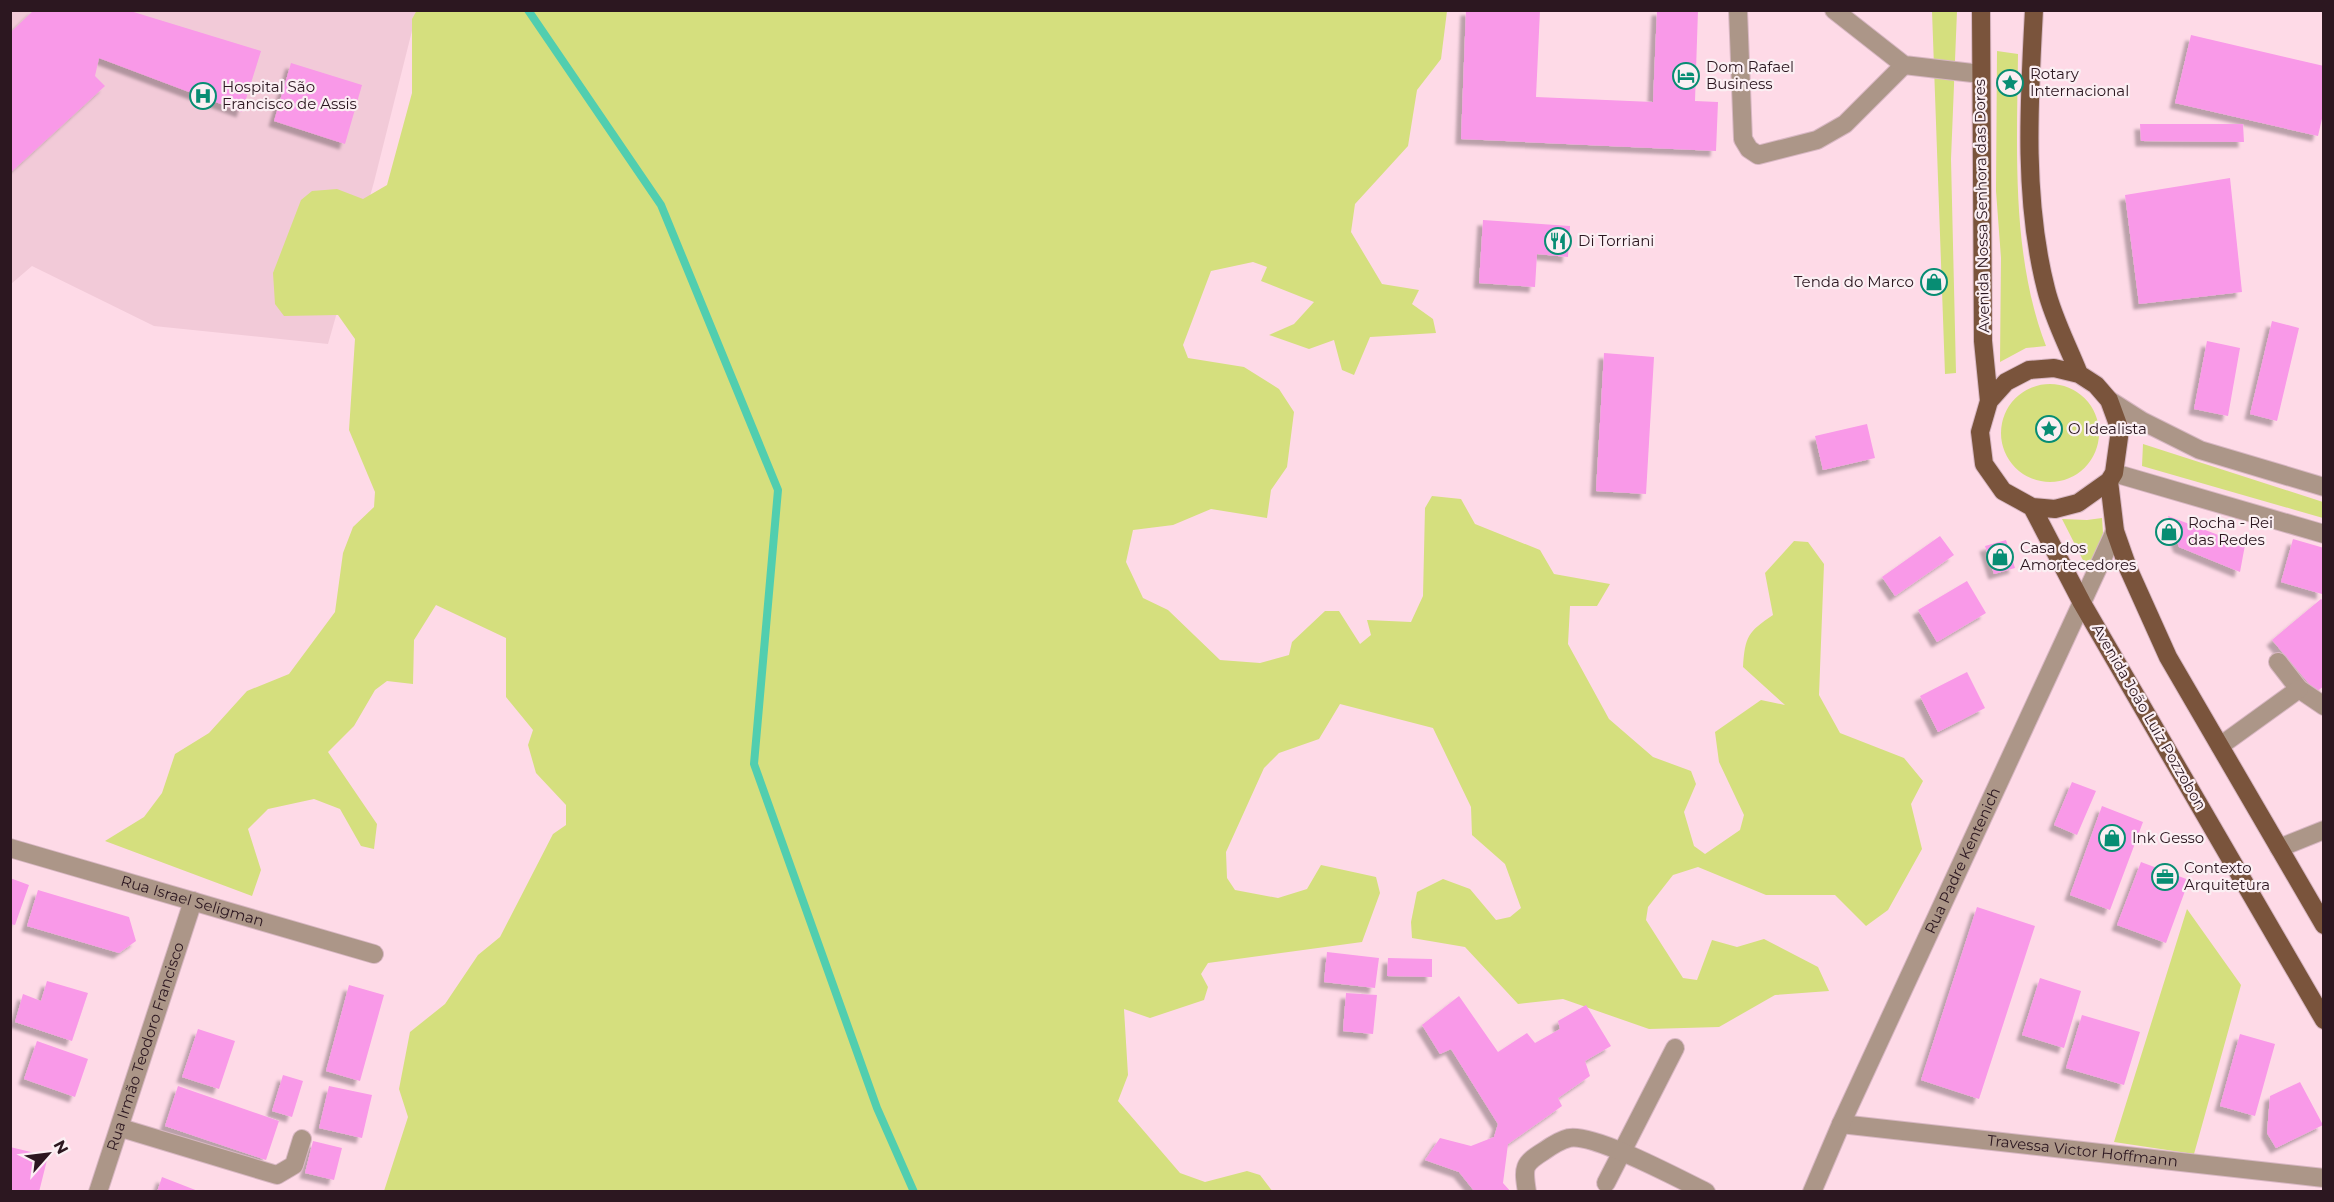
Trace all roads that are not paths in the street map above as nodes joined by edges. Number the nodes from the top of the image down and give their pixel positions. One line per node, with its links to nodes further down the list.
1 (1738, 10): 5 (street)
2 (1834, 10): 5 (street)
3 (1981, 10): 6 (main road, Avenida Nossa Senhora das Dores)
4 (2034, 10): 7 (main road)
5 (1904, 65): 6 (street)
6 (1981, 74): 9 (main road, Avenida Nossa Senhora das Dores)
7 (2079, 374): 8 (main road); 9 (main road)
8 (2109, 400): 10 (main road); 11 (street)
9 (1989, 401): 12 (main road)
10 (2112, 477): 12 (main road); 13 (main road); 14 (street)
11 (2324, 487)
12 (2032, 507): 15 (main road, Avenida João Luiz Pozzobon)
13 (2115, 531): 15 (street, Rua Padre Kentenich); 19 (main road)
14 (2324, 534)
15 (2082, 603): 26 (main road, Avenida João Luiz Pozzobon); 28 (street, Rua Padre Kentenich)
16 (2278, 662): 17 (street)
17 (2300, 689): 18 (street); 19 (street)
18 (2324, 706)
19 (2220, 746): 22 (main road)
20 (2324, 830): 22 (street)
21 (10, 848): 23 (street, Rua Israel Seligman)
22 (2279, 848): 24 (main road)
23 (194, 901): 25 (street, Rua Israel Seligman); 29 (street, Rua Irmão Teodoro Francisco)
24 (2324, 925)
25 (374, 954)
26 (2324, 1020)
27 (1675, 1048): 31 (street)
28 (1841, 1124): 32 (street, Travessa Victor Hoffmann); 37 (street, Rua Padre Kentenich)
29 (121, 1128): 30 (street); 34 (street, Rua Irmão Teodoro Francisco)
30 (302, 1139)
31 (1622, 1152): 33 (street); 35 (street); 36 (street)
32 (2324, 1178)
33 (1606, 1183)
34 (98, 1191)
35 (1527, 1191)
36 (1706, 1191)
37 (1812, 1191)

